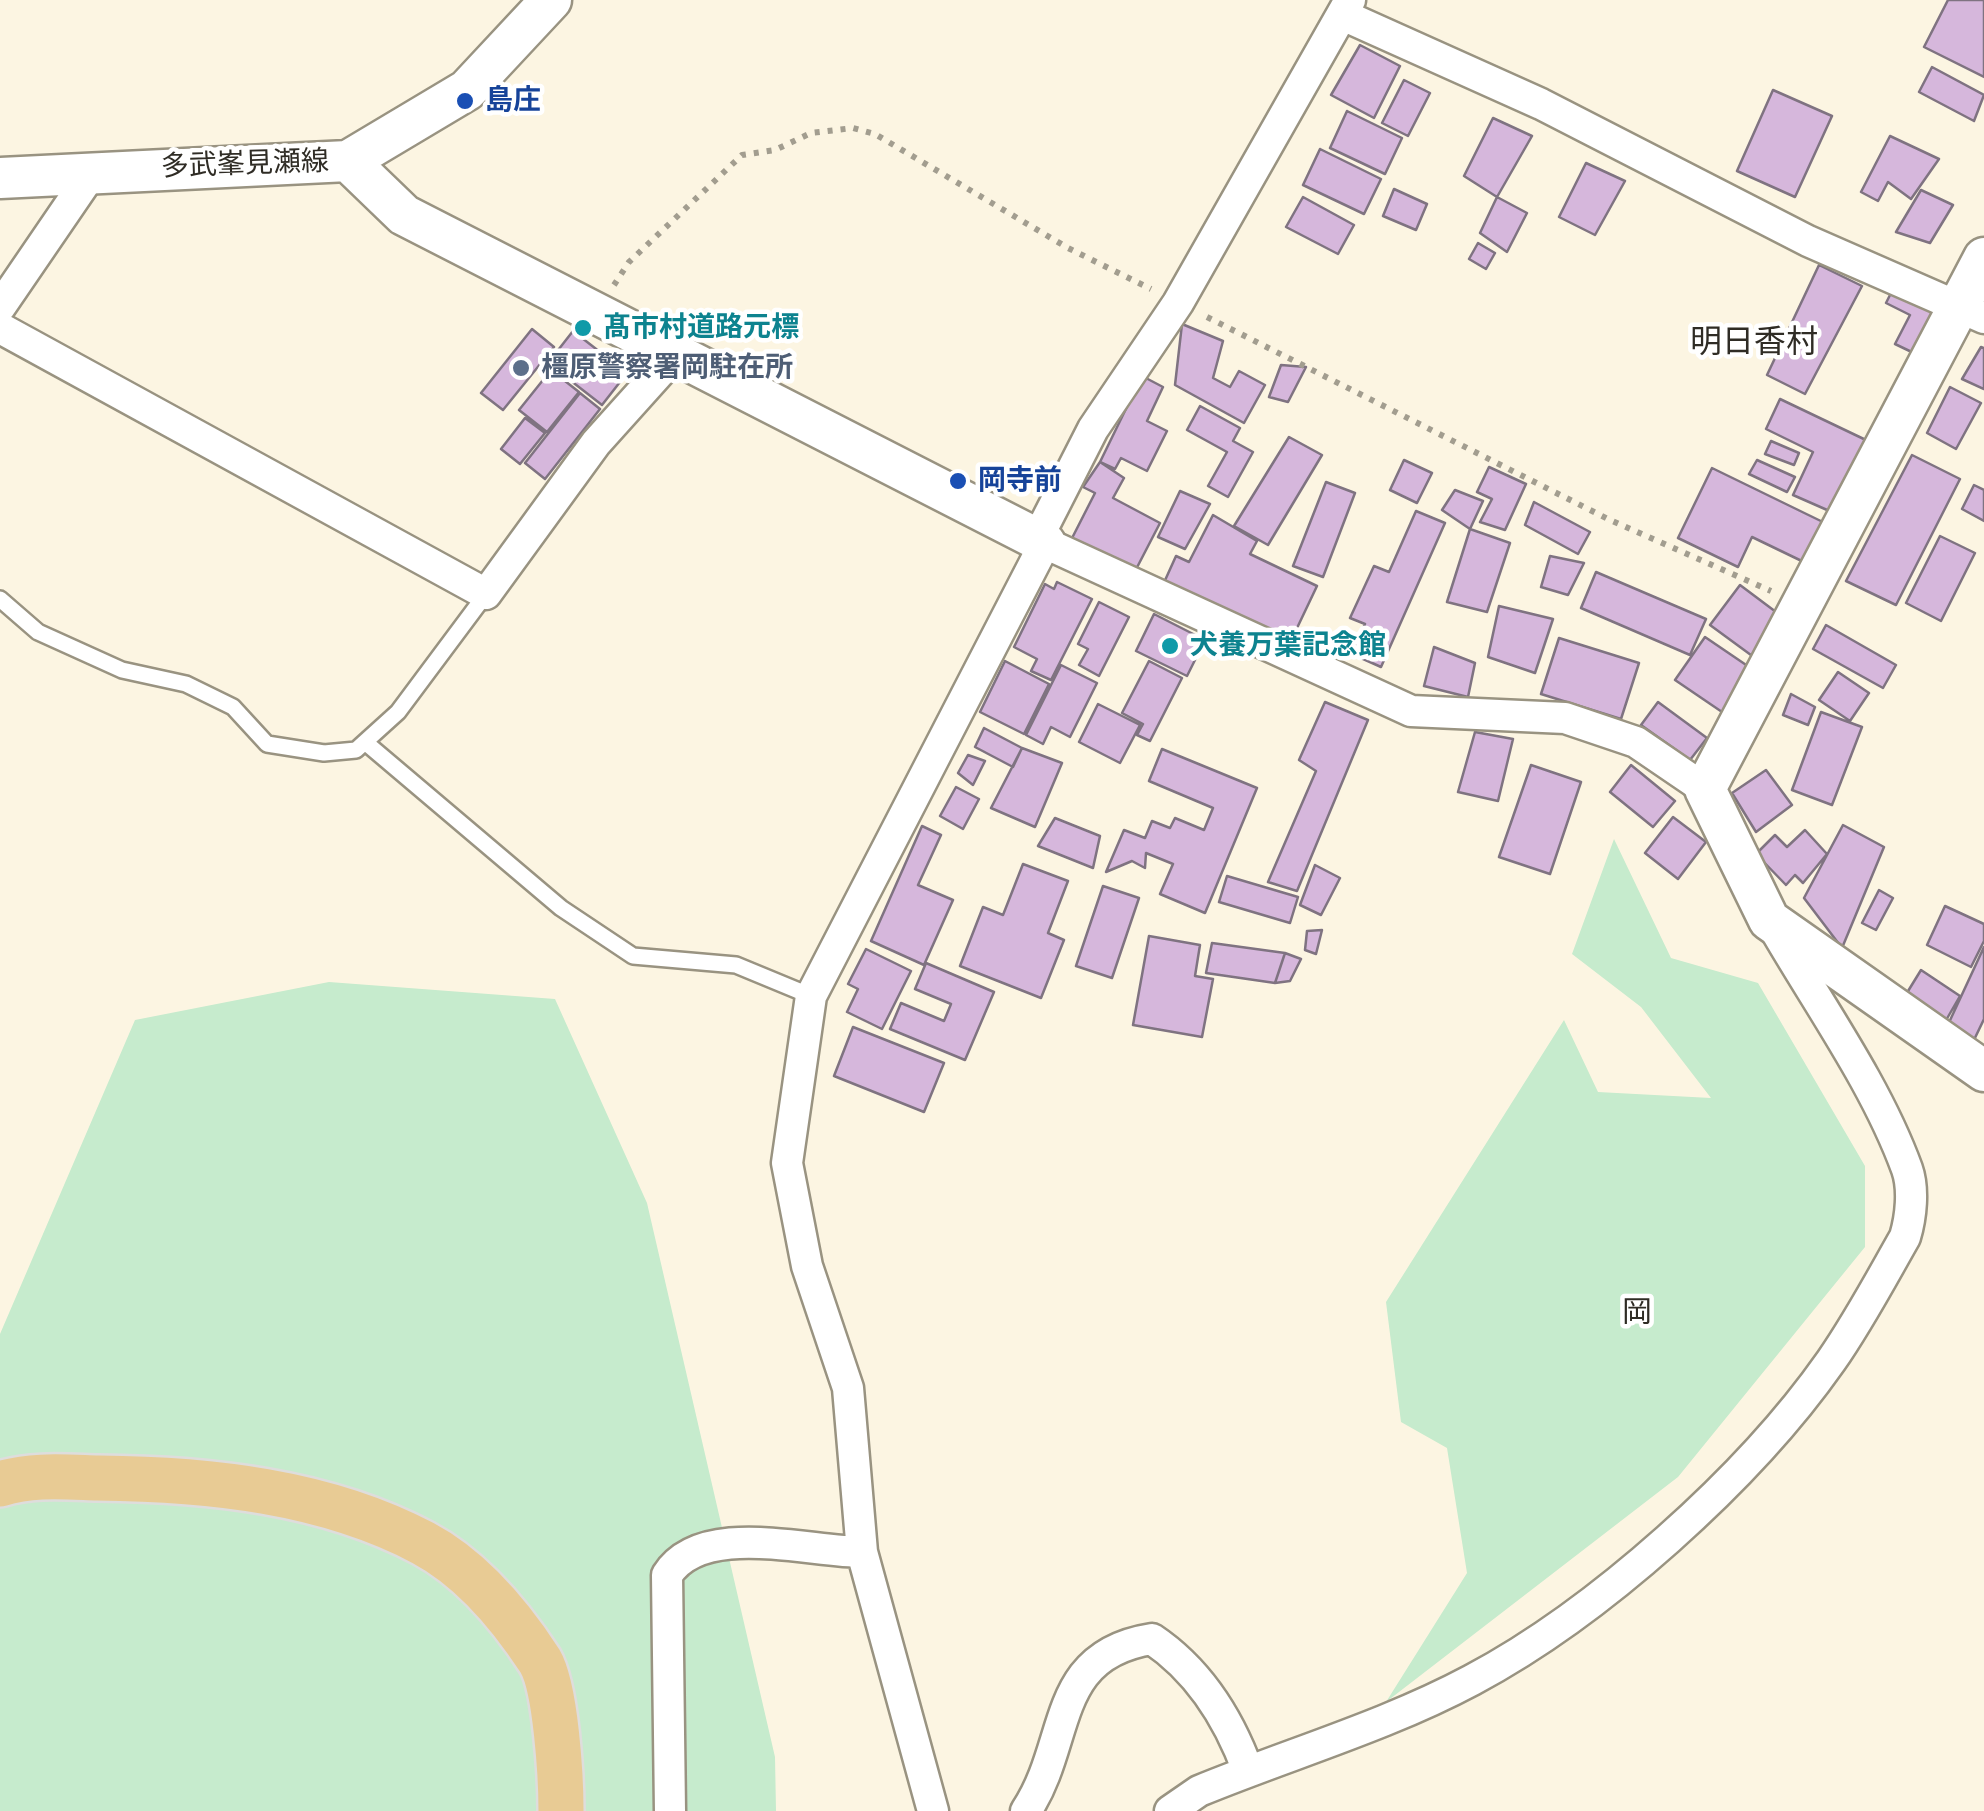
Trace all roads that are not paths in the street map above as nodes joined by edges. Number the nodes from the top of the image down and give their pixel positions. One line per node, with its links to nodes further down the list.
1 (552, 0): 3 (street, 多武峯見瀬線)
2 (1348, 8): 8 (street); 11 (street)
3 (348, 161): 4 (street, 多武峯見瀬線); 10 (street)
4 (93, 171): 5 (street, 多武峯見瀬線); 7 (street)
5 (0, 178)
6 (1984, 258): 8 (street)
7 (0, 306)
8 (1971, 311): 15 (street)
9 (0, 328): 12 (street)
10 (676, 354): 11 (street); 12 (street)
11 (1041, 541): 15 (street); 17 (street)
12 (486, 594): 14 (lane)
13 (0, 599): 14 (lane)
14 (364, 742): 17 (lane)
15 (1705, 790): 16 (street)
16 (1769, 920): 18 (street); 21 (street)
17 (811, 996): 20 (street)
18 (1984, 1071)
19 (0, 1484): 22 (main road)
20 (862, 1552): 23 (street); 24 (street)
21 (1248, 1771): 25 (street); 26 (street)
22 (561, 1811)
23 (670, 1811)
24 (933, 1811)
25 (1026, 1811)
26 (1170, 1811)

